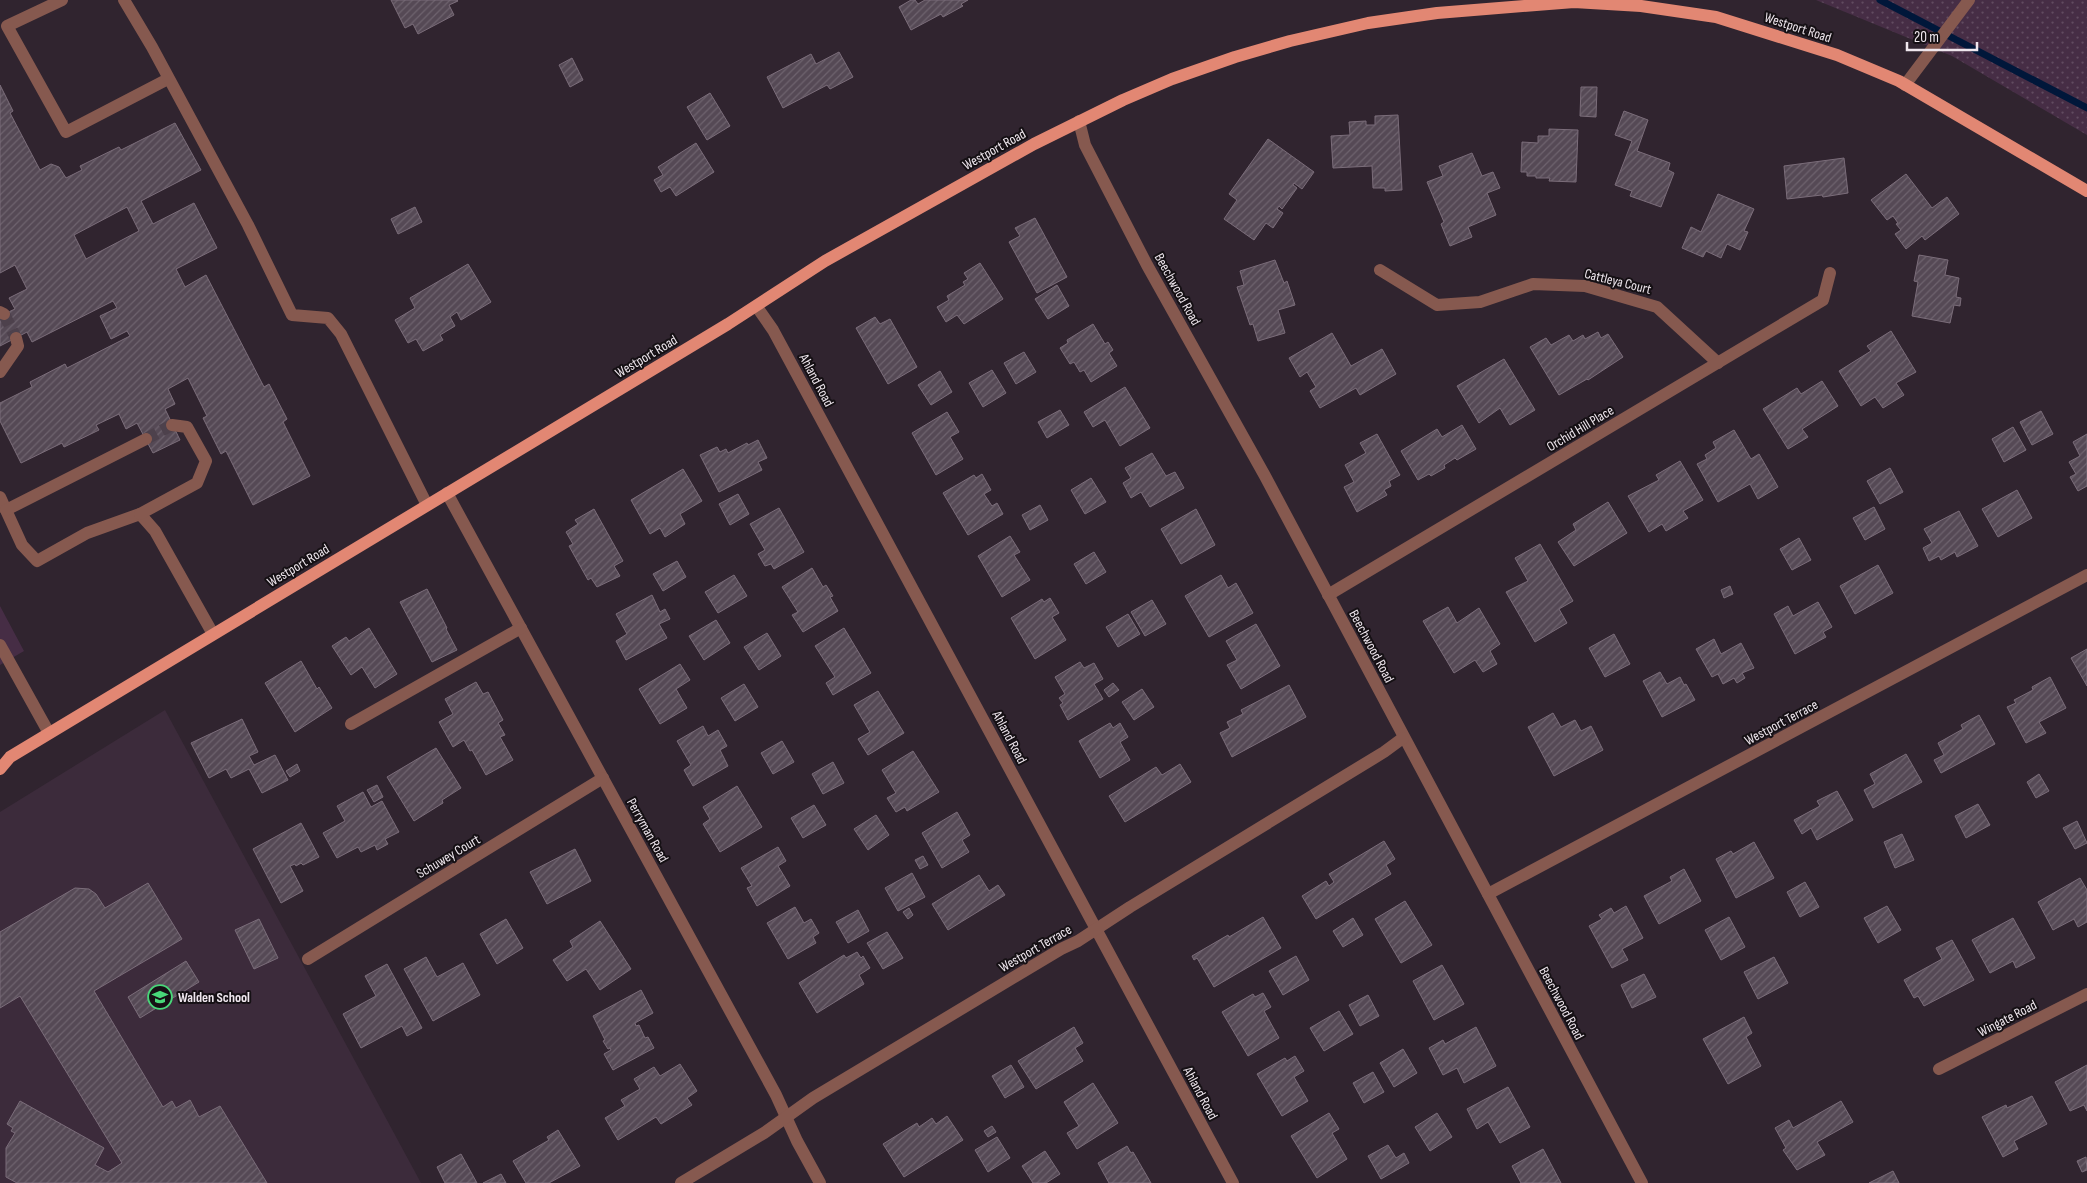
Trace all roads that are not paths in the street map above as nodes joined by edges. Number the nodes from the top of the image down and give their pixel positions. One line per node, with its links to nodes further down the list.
1 (62, 0): 5 (street)
2 (124, 0): 5 (street)
3 (1969, 0): 6 (street)
4 (1511, 4): 6 (main road, Westport Road); 7 (main road, Westport Road)
5 (168, 79): 19 (street)
6 (1906, 85): 8 (main road, Westport Road)
7 (1079, 121): 11 (main road, Westport Road); 23 (street, Beechwood Road)
8 (2087, 191)
9 (1380, 270): 13 (street, Cattleya Court)
10 (1830, 273): 13 (street, Orchid Hill Place)
11 (757, 307): 17 (main road, Westport Road); 34 (street, Ahland Road)
12 (16, 338): 14 (street)
13 (1718, 363): 23 (street, Orchid Hill Place)
14 (0, 372)
15 (172, 425): 21 (street)
16 (146, 439): 20 (street)
17 (447, 492): 19 (main road, Westport Road); 24 (street, Perryman Road)
18 (0, 497): 20 (street)
19 (428, 505): 25 (main road, Westport Road)
20 (6, 510): 21 (street)
21 (140, 514): 25 (street)
22 (2087, 575): 33 (street, Westport Terrace)
23 (1328, 595): 29 (street, Beechwood Road)
24 (521, 628): 27 (street); 32 (street, Perryman Road)
25 (212, 634): 28 (main road, Westport Road)
26 (0, 644): 28 (street)
27 (351, 724)
28 (49, 733): 30 (main road, Westport Road)
29 (1403, 738): 33 (street, Beechwood Road); 34 (street, Westport Terrace)
30 (5, 757): 31 (main road, Westport Road)
31 (0, 769)
32 (603, 778): 35 (street, Schuwey Court); 38 (street, Perryman Road)
33 (1488, 894): 42 (street, Beechwood Road)
34 (1096, 930): 38 (street, Westport Terrace); 41 (street, Ahland Road)
35 (308, 959)
36 (2087, 994): 37 (street, Wingate Road)
37 (1939, 1069)
38 (787, 1117): 39 (street, Westport Terrace); 40 (street, Perryman Road)
39 (682, 1183)
40 (820, 1183)
41 (1233, 1183)
42 (1642, 1183)

